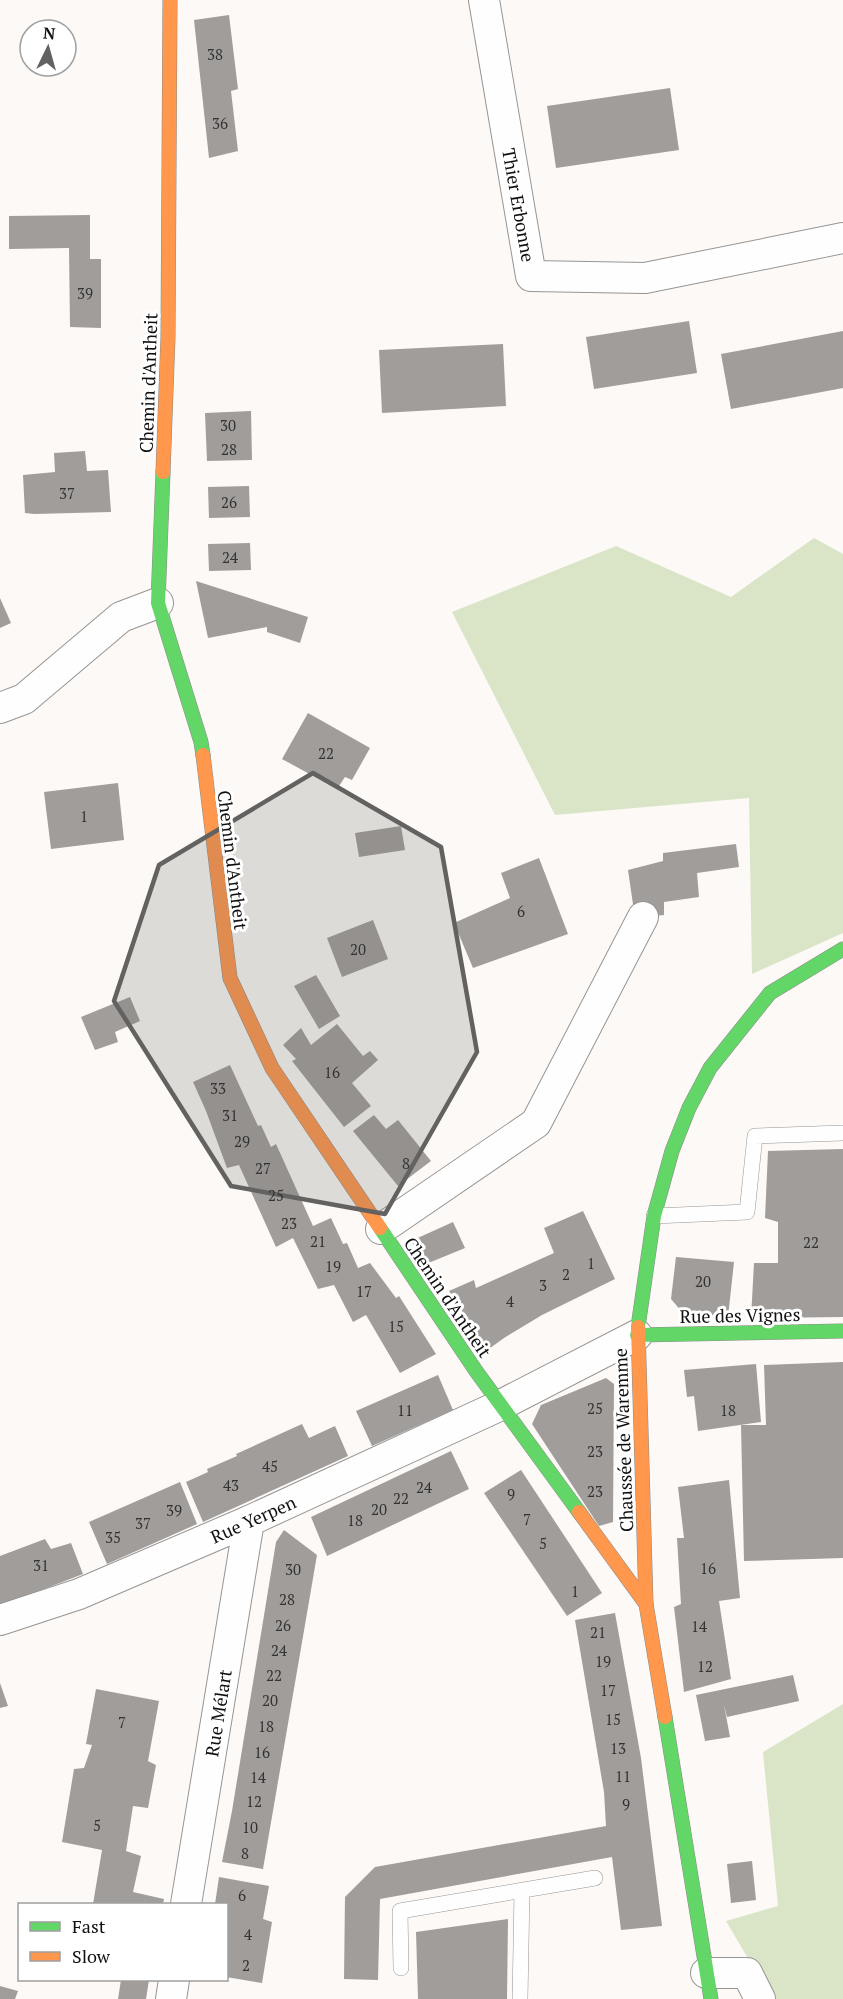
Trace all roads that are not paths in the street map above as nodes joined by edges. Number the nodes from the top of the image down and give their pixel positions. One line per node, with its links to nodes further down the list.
1 (170, 0): 4 (street, Chemin d'Antheit)
2 (484, 0): 3 (street, Thier Erbonne)
3 (843, 238)
4 (158, 603): 5 (street); 10 (street, Chemin d'Antheit)
5 (0, 708)
6 (643, 917): 10 (street)
7 (843, 949): 9 (street, Chaussée de Waremme)
8 (843, 1133): 9 (lane)
9 (654, 1216): 12 (street, Chaussée de Waremme)
10 (381, 1229): 13 (street, Chemin d'Antheit)
11 (843, 1332): 12 (street, Rue des Vignes)
12 (637, 1335): 13 (street, Rue Yerpen); 15 (street, Chaussée de Waremme)
13 (501, 1405): 14 (street, Rue Yerpen); 15 (street, Chemin d'Antheit)
14 (249, 1521): 16 (street, Rue Yerpen); 19 (street, Rue Mélart)
15 (646, 1604): 22 (street, Chaussée de Waremme)
16 (0, 1620)
17 (595, 1878): 18 (lane)
18 (522, 1891): 20 (lane); 24 (lane)
19 (186, 1903)
20 (401, 1968)
21 (174, 1981): 23 (street)
22 (708, 1986): 25 (street)
23 (171, 1999)
24 (520, 1999)
25 (760, 1999)

